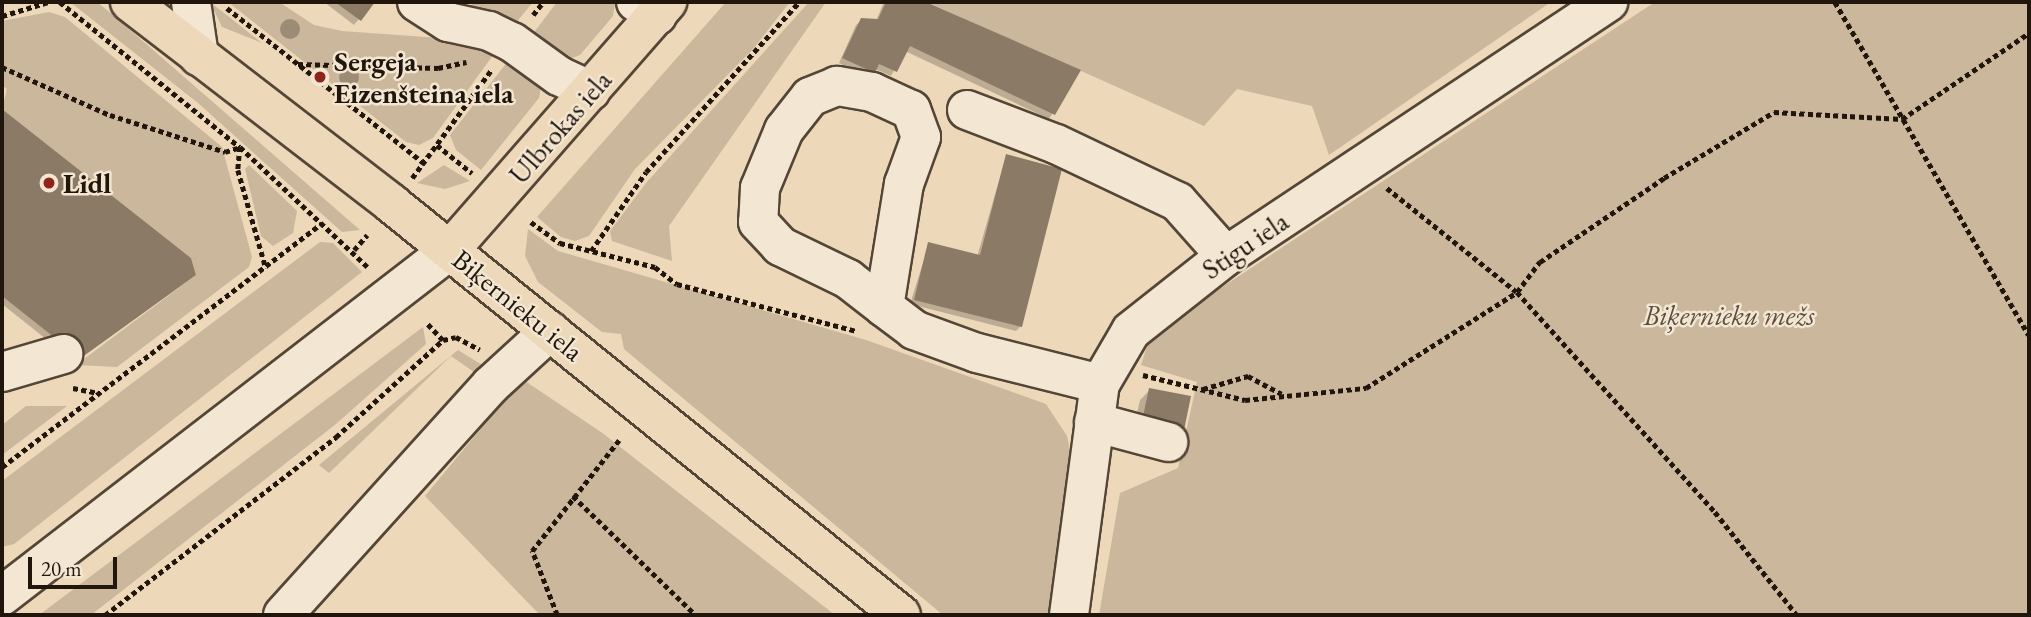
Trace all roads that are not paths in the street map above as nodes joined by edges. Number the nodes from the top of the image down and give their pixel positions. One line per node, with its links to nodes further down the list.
1 (130, 2): 6 (main road, Biķernieku iela)
2 (191, 2): 6 (street)
3 (416, 2): 7 (street)
4 (1608, 2): 10 (street, Stigu iela)
5 (653, 6): 7 (main road, Ulbrokas iela)
6 (199, 56): 9 (main road, Biķernieku iela)
7 (591, 91): 9 (main road, Ulbrokas iela)
8 (967, 110): 10 (street)
9 (450, 250): 12 (main road, Biķernieku iela); 18 (street)
10 (1226, 256): 15 (street, Stigu iela)
11 (873, 320): 11 (street); 15 (street)
12 (550, 331): 19 (street); 20 (main road, Biķernieku iela)
13 (63, 354): 14 (street)
14 (2, 372)
15 (1100, 384): 16 (street, Stigu iela)
16 (1094, 422): 17 (street); 21 (street, Stigu iela)
17 (1168, 442)
18 (2, 596)
19 (283, 615)
20 (901, 615)
21 (1069, 615)

